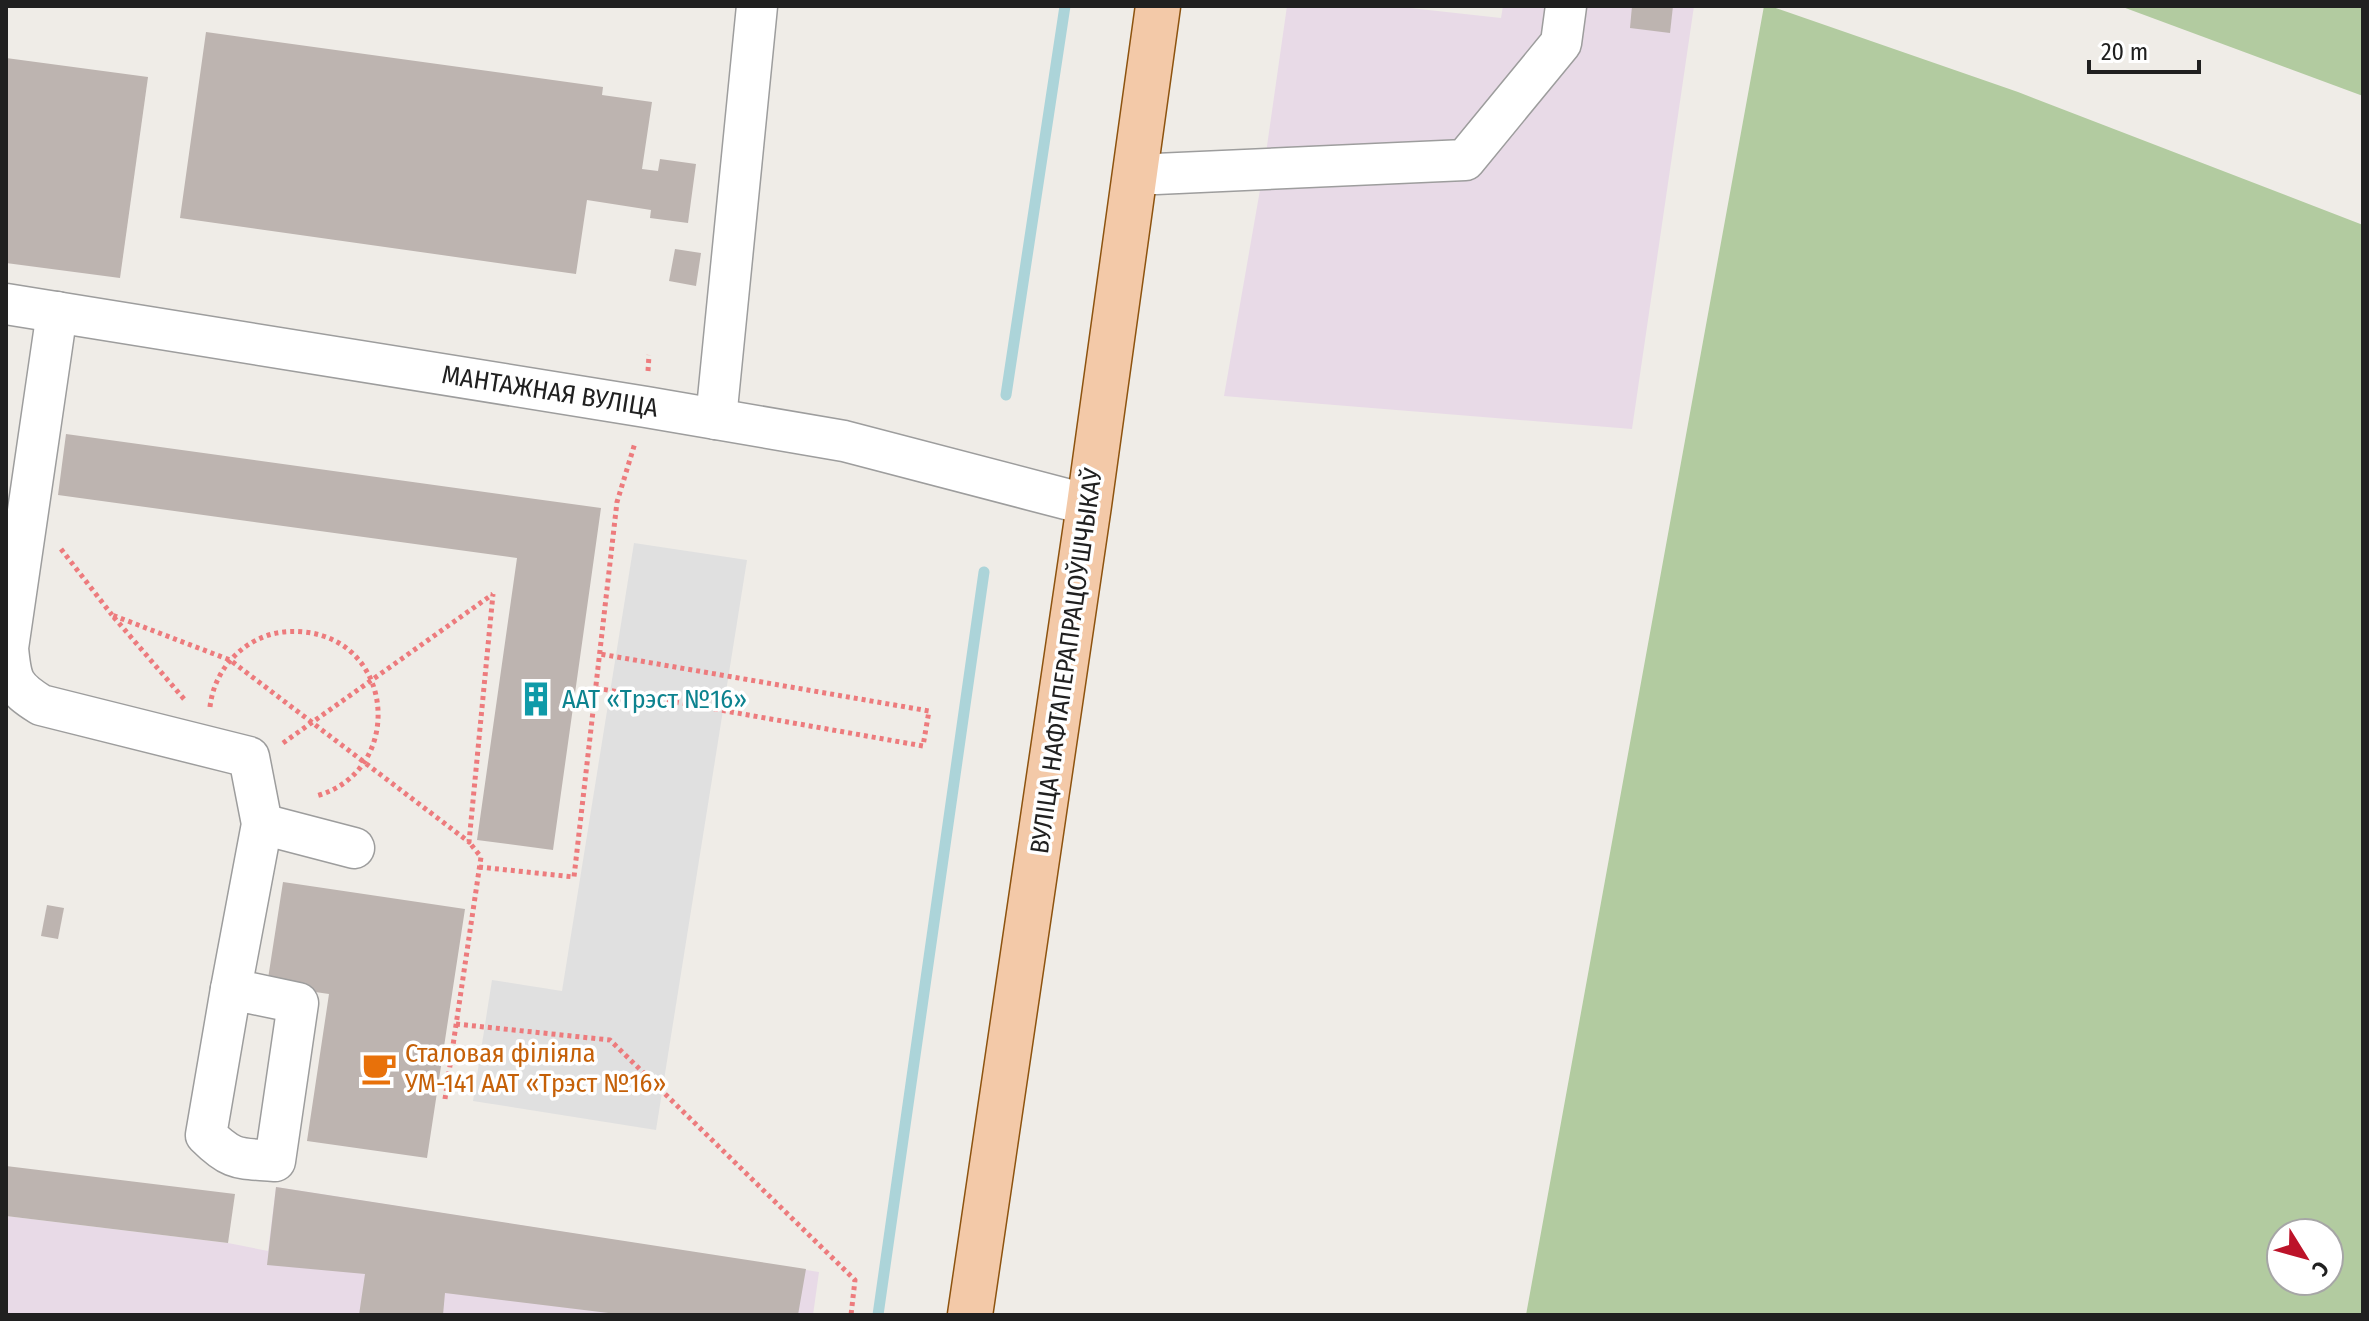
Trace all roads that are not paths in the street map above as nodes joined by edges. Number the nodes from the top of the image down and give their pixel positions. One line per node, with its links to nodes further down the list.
1 (757, 6): 7 (street)
2 (1158, 6): 4 (main road, ВУЛІЦА НАФТАПЕРАПРАЦОЎШЧЫКАЎ)
3 (1566, 6): 4 (street)
4 (1135, 173): 8 (main road, ВУЛІЦА НАФТАПЕРАПРАЦОЎШЧЫКАЎ)
5 (6, 304): 6 (street, МАНТАЖНАЯ ВУЛІЦА)
6 (57, 312): 7 (street, МАНТАЖНАЯ ВУЛІЦА); 9 (street)
7 (716, 419): 8 (street, МАНТАЖНАЯ ВУЛІЦА)
8 (1089, 505): 12 (main road, ВУЛІЦА НАФТАПЕРАПРАЦОЎШЧЫКАЎ)
9 (262, 824): 10 (street); 11 (street)
10 (354, 848)
11 (231, 989)
12 (970, 1315)

